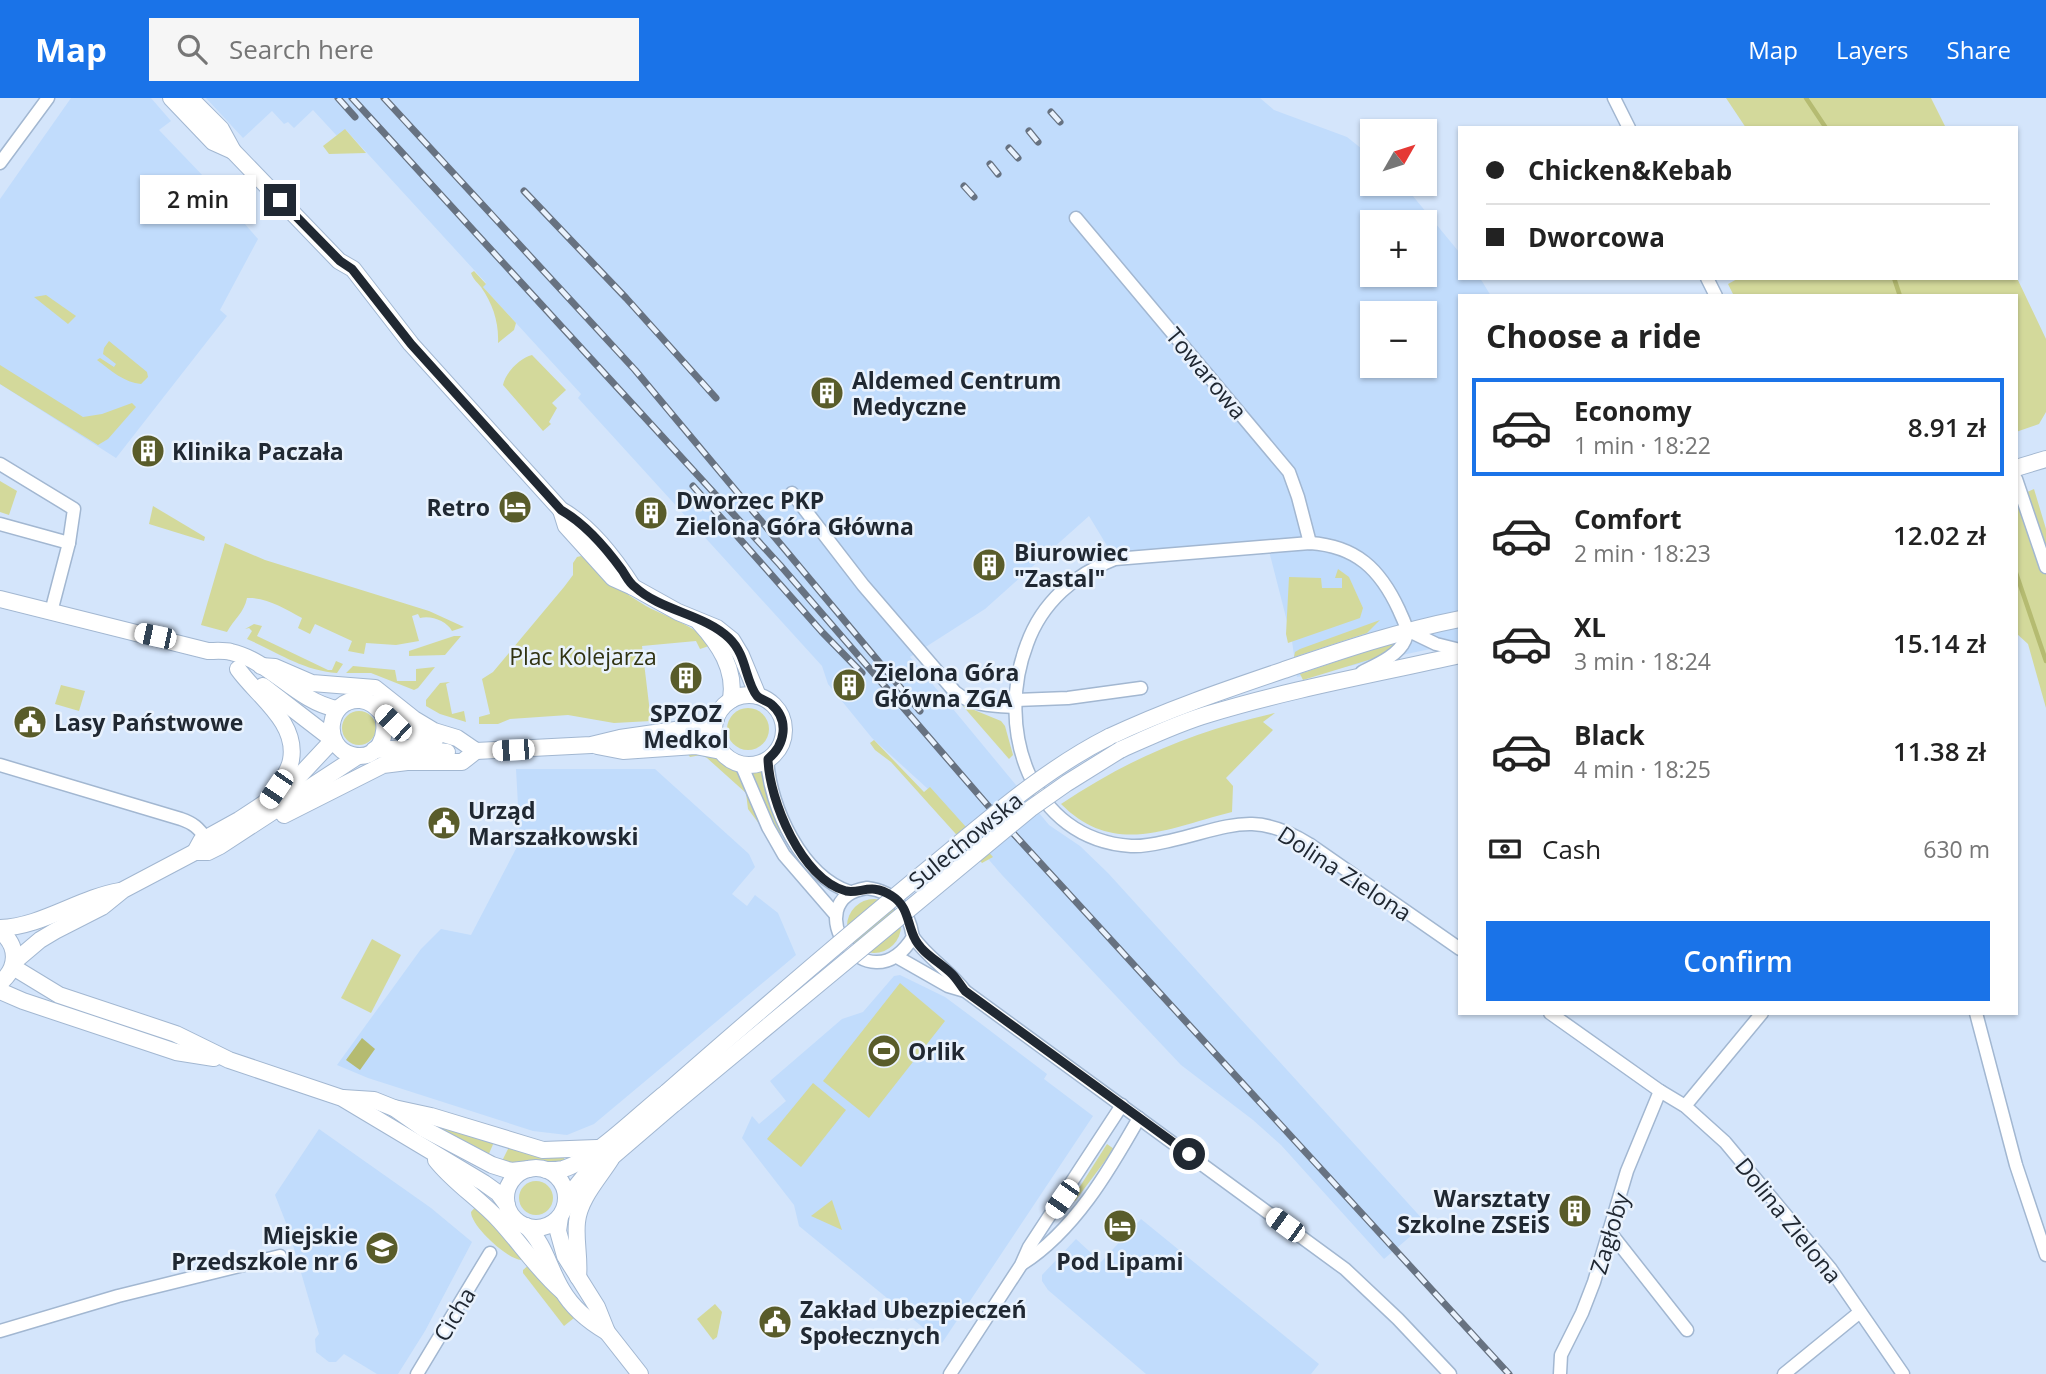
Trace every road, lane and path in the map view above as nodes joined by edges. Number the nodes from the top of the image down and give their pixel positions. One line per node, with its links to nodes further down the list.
1 (48, 98): 7 (street)
2 (170, 98): 6 (street)
3 (190, 98): 6 (street)
4 (1614, 98): 5 (street)
5 (1628, 126)
6 (233, 151): 21 (street)
7 (0, 163)
8 (1076, 218): 16 (street, Towarowa)
9 (2046, 459): 11 (street)
10 (0, 464): 15 (street)
11 (2018, 467)
12 (2018, 485): 17 (street)
13 (792, 493): 32 (street)
14 (0, 524): 15 (street)
15 (69, 542): 19 (street)
16 (1310, 544): 22 (street); 32 (street)
17 (2046, 567)
18 (0, 599): 19 (street)
19 (51, 612): 23 (street)
20 (1458, 619): 22 (street, Sulechowska)
21 (698, 621): 30 (street); 31 (street)
22 (1407, 630): 24 (street, Sulechowska); 28 (street, Sulechowska); 66 (street, Sulechowska, bridge)
23 (208, 651): 26 (street); 27 (street)
24 (1458, 652)
25 (1458, 653): 28 (street, Sulechowska)
26 (261, 666): 33 (street); 39 (street)
27 (239, 669): 36 (street); 45 (street)
28 (1346, 680): 66 (street, Sulechowska, bridge)
29 (1141, 688): 32 (street)
30 (758, 696): 31 (street); 42 (street)
31 (731, 700): 35 (street)
32 (1015, 704): 54 (street, Dolina Zielona)
33 (337, 709): 34 (street); 36 (street)
34 (382, 713): 38 (street); 39 (street)
35 (716, 719): 37 (street); 40 (street)
36 (333, 740): 41 (street); 45 (street)
37 (591, 746): 39 (street); 40 (street)
38 (374, 750): 39 (street); 41 (street)
39 (472, 751): 46 (street)
40 (721, 751): 43 (street)
41 (358, 756): 46 (street)
42 (768, 759): 43 (street); 50 (street)
43 (741, 764): 51 (street)
44 (0, 765): 47 (street)
45 (268, 801): 47 (street)
46 (256, 824): 48 (street)
47 (206, 839): 48 (street)
48 (195, 852): 49 (street)
49 (123, 891): 52 (street); 56 (street)
50 (850, 892): 51 (street); 53 (street)
51 (835, 914): 55 (street)
52 (0, 930): 56 (street)
53 (913, 937): 55 (street); 59 (street)
54 (1458, 948)
55 (897, 957): 59 (street)
56 (14, 965): 57 (street); 63 (street)
57 (0, 983)
58 (0, 991): 63 (street)
59 (965, 991): 67 (street)
60 (1553, 1015): 64 (street, Dolina Zielona)
61 (1760, 1015): 68 (street)
62 (1977, 1015): 81 (street)
63 (229, 1060): 65 (street)
64 (1660, 1091): 68 (street, Dolina Zielona); 79 (street, Zagłoby)
65 (342, 1098): 69 (street); 72 (street)
66 (671, 1098): 71 (street, Sulechowska); 73 (street, Sulechowska)
67 (1122, 1105): 70 (street); 83 (street)
68 (1685, 1106): 86 (street, Dolina Zielona)
69 (394, 1108): 71 (street); 74 (street)
70 (1139, 1118): 83 (street); 93 (street)
71 (597, 1148): 75 (street, Sulechowska)
72 (428, 1150): 76 (street); 85 (street)
73 (612, 1157): 77 (street, Sulechowska); 84 (street)
74 (529, 1169): 75 (street); 76 (street)
75 (546, 1170): 77 (street)
76 (507, 1205): 78 (street)
77 (563, 1211): 78 (street); 84 (street)
78 (526, 1226): 85 (street)
79 (1609, 1231): 87 (street); 94 (street, Zagłoby)
80 (490, 1253): 90 (street, Cicha)
81 (2046, 1255)
82 (280, 1256): 88 (street)
83 (1021, 1265): 92 (street)
84 (578, 1278): 89 (street)
85 (562, 1291): 89 (street)
86 (1860, 1312): 95 (street); 96 (street, Dolina Zielona)
87 (1687, 1330)
88 (0, 1331)
89 (607, 1332): 91 (street)
90 (417, 1374)
91 (640, 1374)
92 (950, 1374)
93 (1450, 1374)
94 (1560, 1374)
95 (1784, 1374)
96 (1903, 1374)

